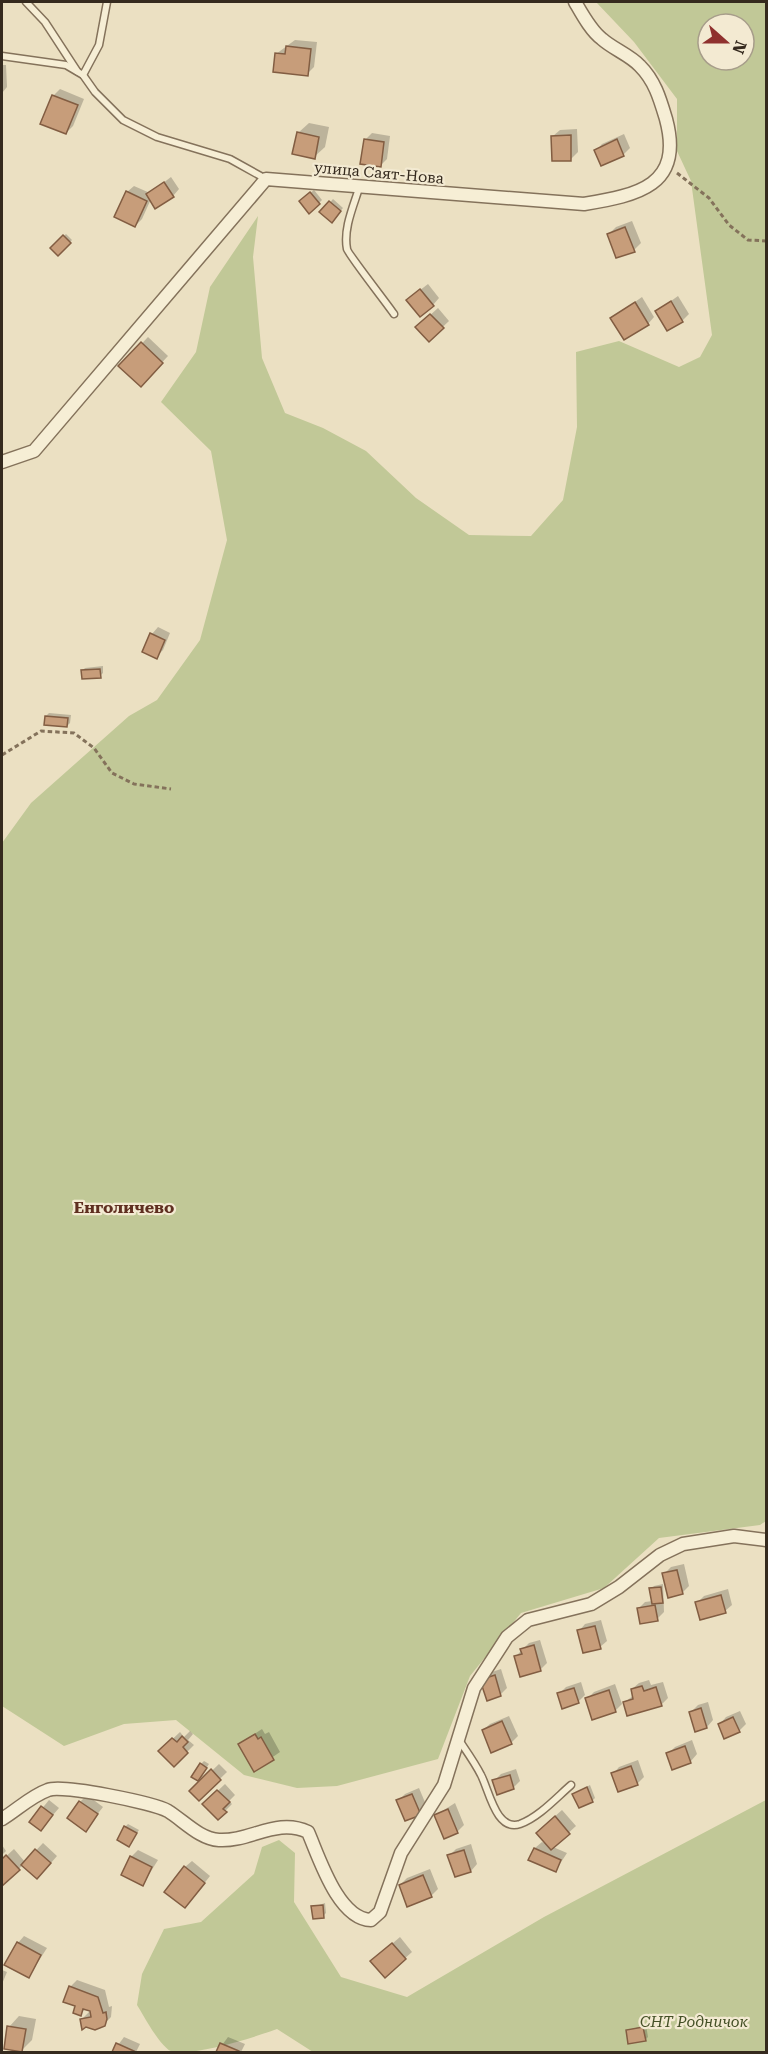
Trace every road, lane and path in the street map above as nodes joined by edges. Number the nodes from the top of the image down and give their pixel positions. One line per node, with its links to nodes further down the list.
1 (26, 2): 5 (lane)
2 (107, 2): 5 (lane)
3 (576, 2): 6 (street)
4 (2, 56): 5 (lane)
5 (81, 74): 7 (lane)
6 (668, 167): 8 (street, улица Саят-Нова); 9 (path)
7 (266, 179): 8 (street, улица Саят-Нова); 11 (street)
8 (361, 185): 10 (lane)
9 (766, 241)
10 (394, 314)
11 (2, 462)
12 (2, 755): 13 (path)
13 (171, 789)
14 (766, 1540): 15 (street)
15 (459, 1739): 16 (lane); 17 (street)
16 (571, 1785)
17 (2, 1819)

